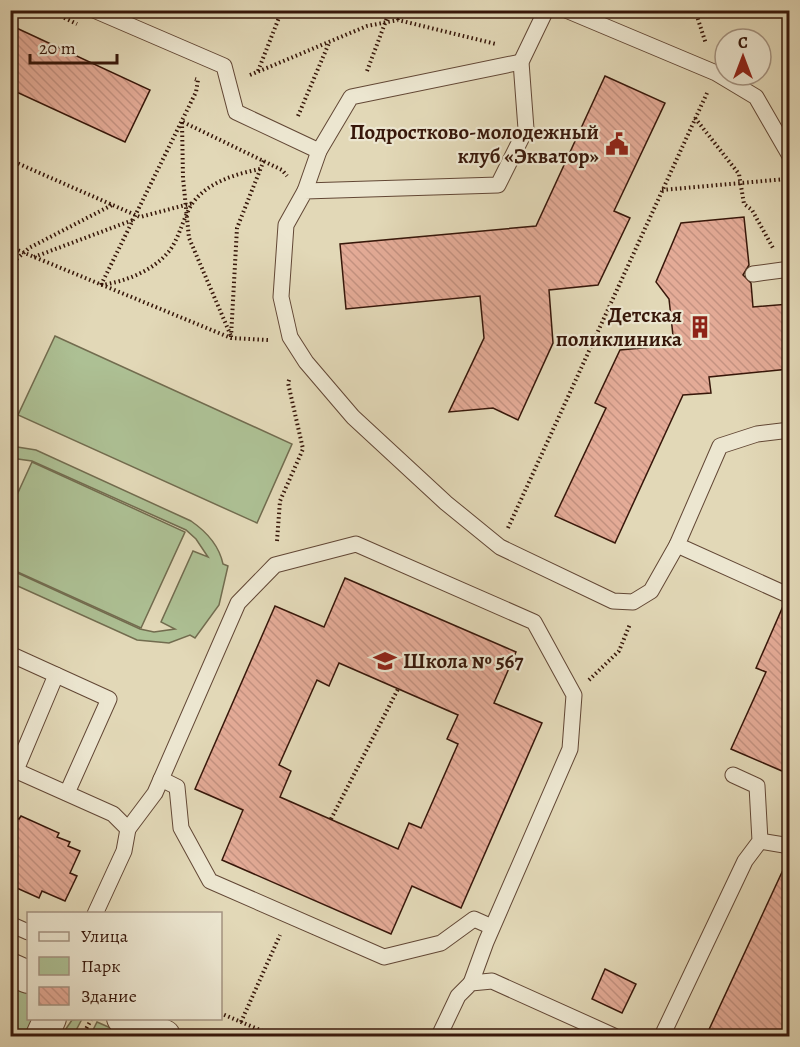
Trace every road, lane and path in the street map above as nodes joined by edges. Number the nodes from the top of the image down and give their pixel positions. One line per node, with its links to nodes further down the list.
1 (94, 10): 20 (lane)
2 (282, 10): 11 (path)
3 (390, 10): 8 (path)
4 (397, 10): 7 (path)
5 (546, 10): 10 (lane)
6 (566, 10): 13 (lane)
7 (398, 20): 8 (path); 10 (path)
8 (385, 22): 9 (path); 12 (path)
9 (329, 42): 11 (path); 20 (path)
10 (521, 62): 21 (lane); 31 (lane)
11 (258, 71): 14 (path)
12 (367, 71)
13 (713, 72)
14 (239, 79)
15 (713, 79): 18 (path)
16 (739, 87): 22 (lane)
17 (196, 92): 19 (path)
18 (695, 118): 29 (path); 30 (path)
19 (182, 121): 24 (path); 34 (path); 35 (path)
20 (289, 137): 21 (lane); 25 (path)
21 (319, 151): 31 (lane)
22 (789, 156)
23 (10, 160): 33 (path)
24 (264, 160): 25 (path); 26 (path)
25 (277, 167): 28 (path)
26 (260, 169): 32 (path); 44 (path)
27 (789, 179): 29 (path)
28 (288, 183)
29 (741, 184): 30 (path); 41 (path)
30 (662, 190): 49 (path)
31 (305, 191): 45 (lane)
32 (193, 203): 34 (path); 36 (path)
33 (113, 205): 35 (path); 38 (path)
34 (185, 206): 35 (path); 36 (path)
35 (136, 218): 39 (path); 43 (path)
36 (185, 219): 43 (path); 44 (path)
37 (10, 247): 38 (path)
38 (24, 253): 39 (path); 40 (path)
39 (33, 257): 43 (path)
40 (10, 265)
41 (787, 269): 42 (lane)
42 (753, 274)
43 (101, 285): 44 (path)
44 (231, 338): 45 (path)
45 (292, 342): 49 (lane)
46 (288, 383): 50 (path)
47 (789, 429): 48 (lane)
48 (676, 545): 49 (lane); 51 (lane)
49 (500, 547)
50 (275, 565): 56 (lane); 59 (lane)
51 (789, 596)
52 (629, 631): 56 (path)
53 (10, 654): 54 (lane)
54 (56, 675): 57 (lane); 60 (lane)
55 (398, 689): 61 (path)
56 (573, 695): 68 (lane)
57 (13, 769): 60 (lane)
58 (733, 775): 63 (lane)
59 (161, 779): 62 (lane); 66 (lane)
60 (67, 793): 62 (lane)
61 (331, 819)
62 (128, 829): 65 (lane)
63 (760, 841): 64 (lane); 84 (lane)
64 (789, 846)
65 (96, 912)
66 (289, 915): 68 (lane); 77 (path)
67 (10, 924): 69 (lane)
68 (492, 927): 72 (lane)
69 (27, 932)
70 (10, 969): 71 (street)
71 (27, 977)
72 (471, 983): 82 (lane); 83 (lane)
73 (222, 1014): 77 (path)
74 (49, 1020): 78 (street)
75 (91, 1020): 79 (path)
76 (128, 1020): 80 (street)
77 (241, 1022): 81 (path)
78 (42, 1036)
79 (82, 1036)
80 (164, 1036)
81 (274, 1036)
82 (439, 1036)
83 (614, 1036)
84 (662, 1036)

